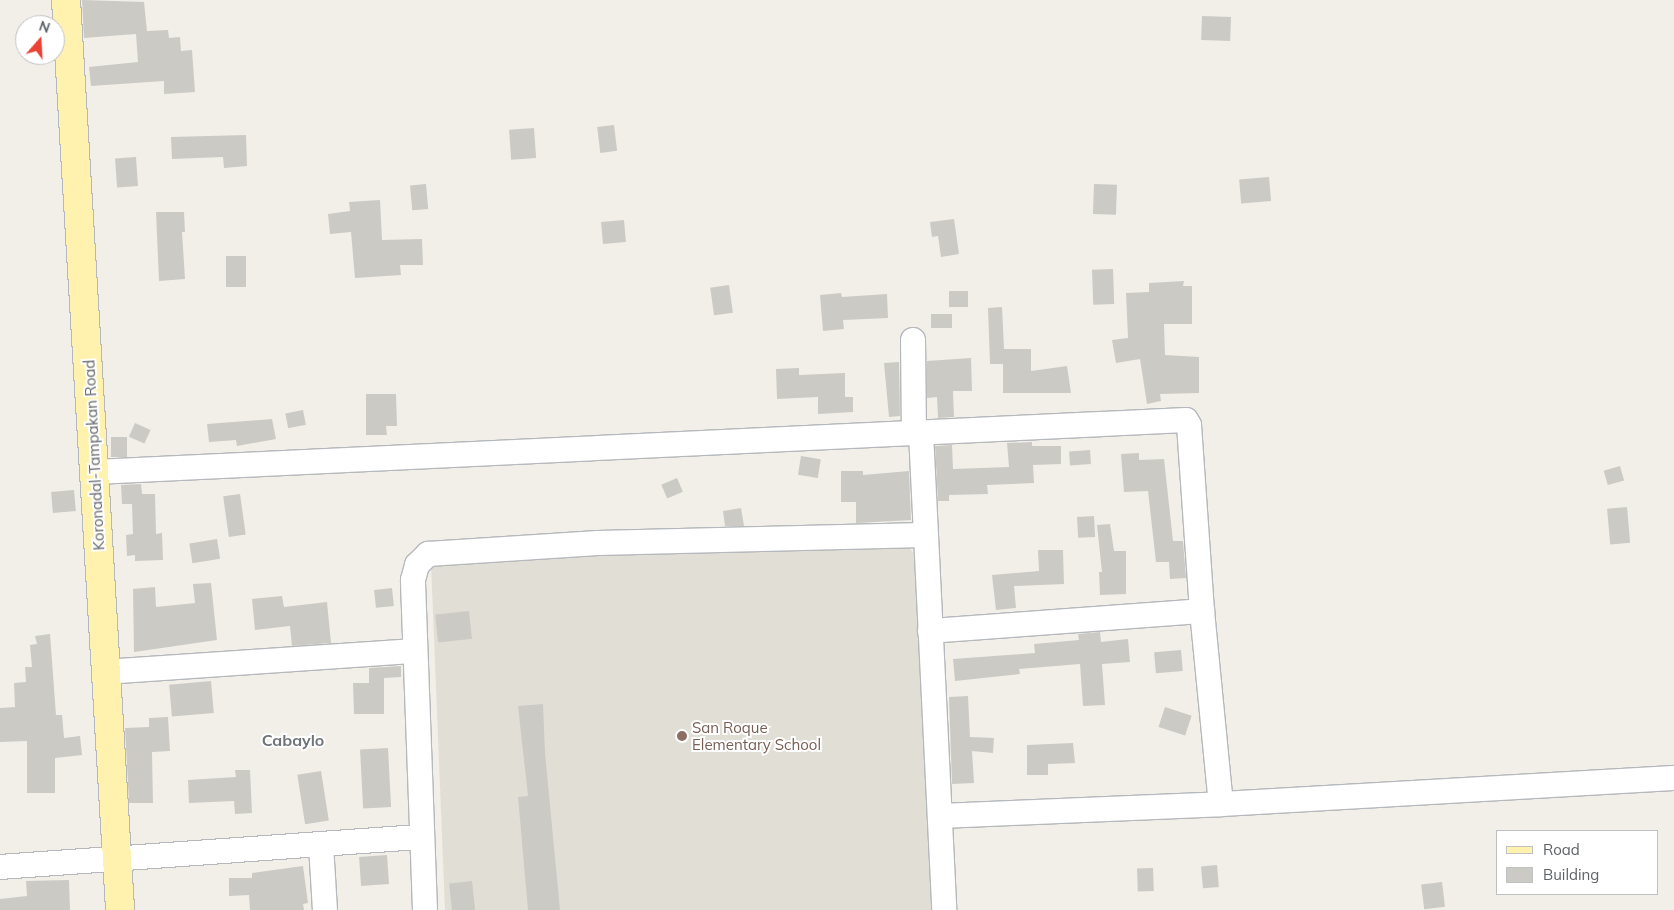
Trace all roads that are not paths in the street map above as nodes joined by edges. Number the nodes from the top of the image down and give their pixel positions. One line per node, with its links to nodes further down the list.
1 (66, 0): 4 (main road, Koronadal-Tampakan Road)
2 (913, 340): 3 (street)
3 (918, 433): 4 (street); 5 (street); 6 (street)
4 (96, 472): 9 (main road, Koronadal-Tampakan Road)
5 (924, 535): 7 (street); 8 (street)
6 (1202, 611): 7 (street); 11 (street)
7 (930, 632): 12 (street)
8 (414, 651): 9 (street); 13 (street)
9 (105, 672): 15 (main road, Koronadal-Tampakan Road)
10 (1674, 778): 11 (street)
11 (1221, 804): 12 (street)
12 (940, 816): 20 (street)
13 (421, 837): 14 (street); 19 (street)
14 (321, 845): 15 (street); 18 (street)
15 (117, 860): 16 (street); 17 (main road, Koronadal-Tampakan Road)
16 (0, 867)
17 (120, 910)
18 (325, 910)
19 (425, 910)
20 (944, 910)

